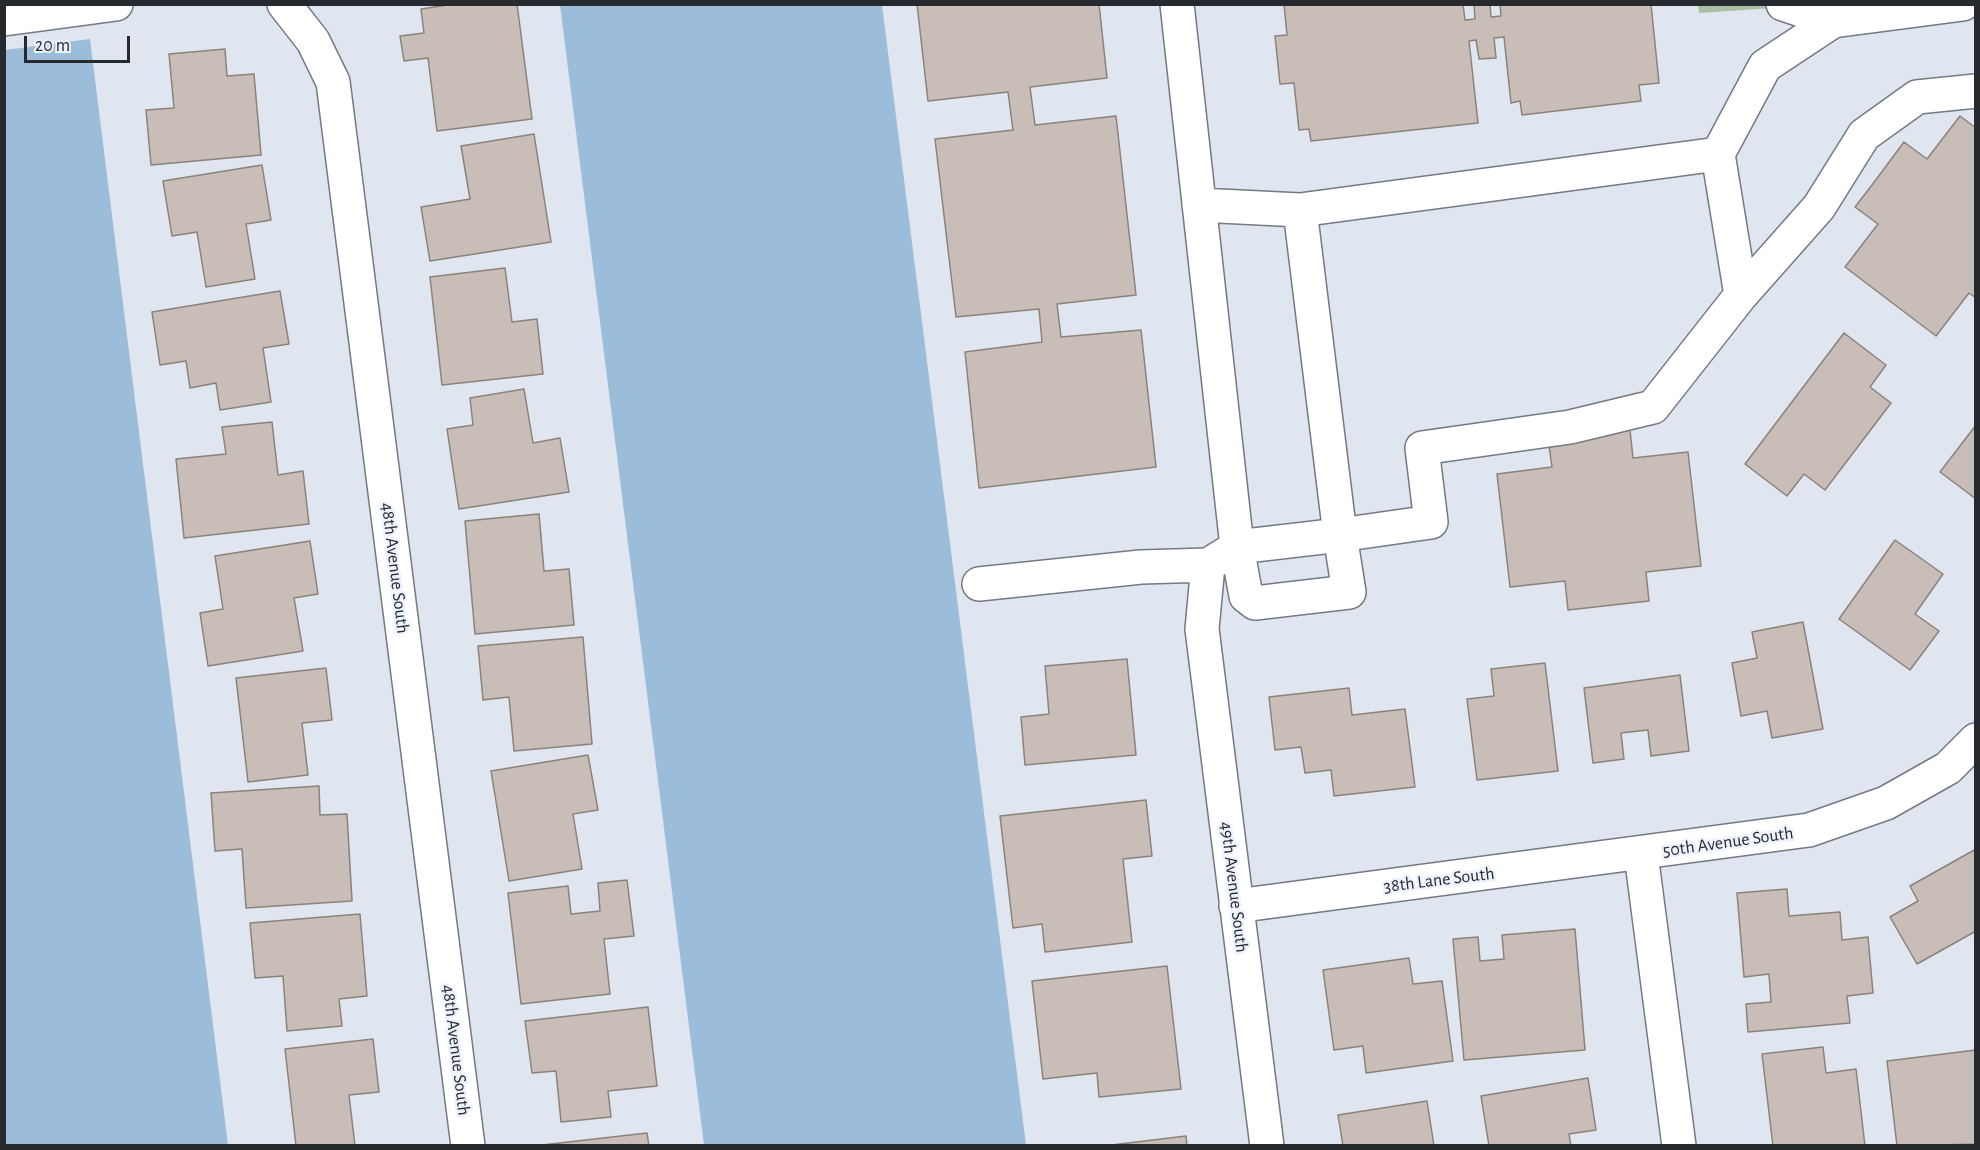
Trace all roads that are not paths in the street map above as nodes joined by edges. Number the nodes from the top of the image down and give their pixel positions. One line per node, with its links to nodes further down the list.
1 (116, 4): 6 (street)
2 (284, 4): 20 (street, 48th Avenue South)
3 (1177, 4): 10 (street)
4 (1783, 4): 7 (street)
5 (1963, 4): 7 (street)
6 (4, 19)
7 (1833, 21): 9 (street)
8 (1976, 91): 12 (street)
9 (1719, 154): 11 (street); 12 (street)
10 (1199, 205): 11 (street); 14 (street)
11 (1300, 210): 13 (street)
12 (1741, 296): 13 (street)
13 (1340, 535): 14 (street); 14 (street)
14 (1237, 547): 15 (street)
15 (1208, 565): 16 (street); 19 (street, 49th Avenue South)
16 (979, 584)
17 (1976, 740): 18 (street, 50th Avenue South)
18 (1641, 854): 19 (street, 38th Lane South); 22 (street, 50th Avenue South)
19 (1236, 906): 21 (street, 49th Avenue South)
20 (468, 1146)
21 (1267, 1146)
22 (1679, 1146)

